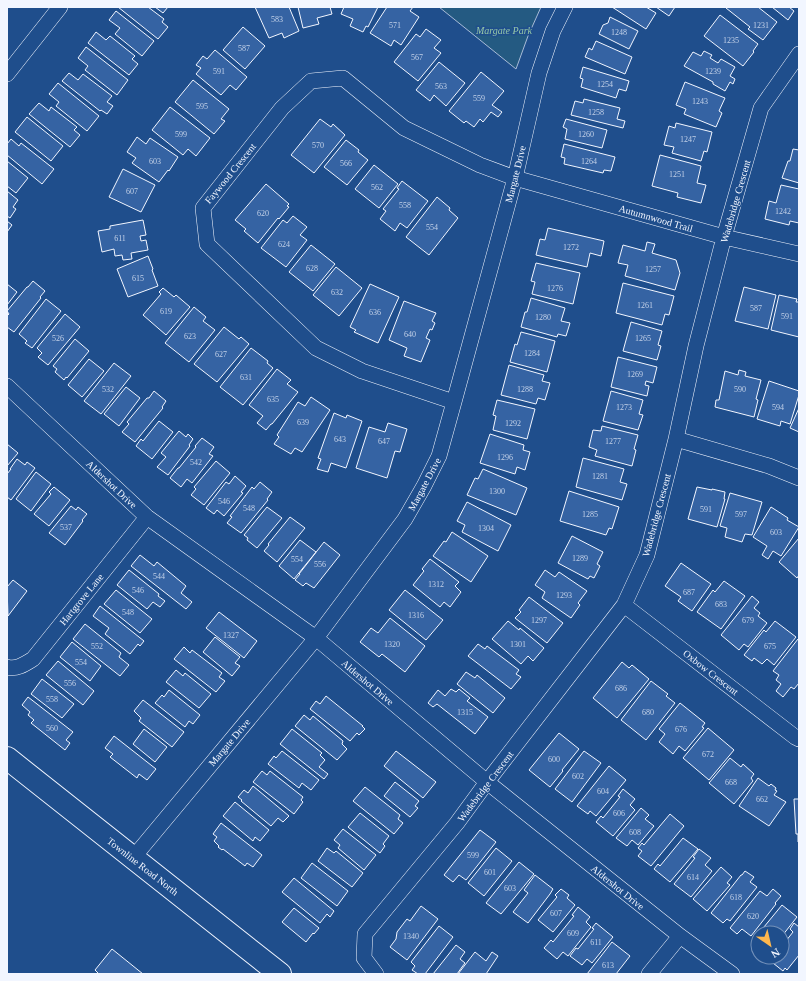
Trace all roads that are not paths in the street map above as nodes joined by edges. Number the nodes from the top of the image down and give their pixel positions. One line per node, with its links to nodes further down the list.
1 (60, 7): 4 (street)
2 (564, 7): 5 (street, Margate Drive)
3 (799, 54): 6 (street, Wadebridge Crescent)
4 (7, 74)
5 (515, 178): 6 (street, Autumnwood Trail); 9 (street, Margate Drive); 9 (street, Faywood Crescent)
6 (724, 237): 7 (street, Autumnwood Trail); 10 (street, Wadebridge Crescent)
7 (799, 254)
8 (7, 386): 12 (street, Aldershot Drive)
9 (454, 402): 14 (street, Margate Drive)
10 (676, 439): 11 (street); 13 (street, Wadebridge Crescent)
11 (799, 478)
12 (147, 517): 14 (street, Aldershot Drive); 15 (street, Hartgrove Lane)
13 (624, 605): 16 (street, Oxbow Crescent); 18 (street, Wadebridge Crescent)
14 (316, 638): 18 (street, Aldershot Drive); 19 (street, Margate Drive)
15 (7, 667)
16 (799, 739)
17 (7, 758): 19 (main road, Townline Road North)
18 (487, 782): 20 (street, Aldershot Drive); 22 (street, Wadebridge Crescent)
19 (133, 858): 21 (main road, Townline Road North)
20 (680, 936): 23 (street); 24 (street, Aldershot Drive)
21 (280, 974)
22 (376, 974)
23 (649, 974)
24 (732, 974)

